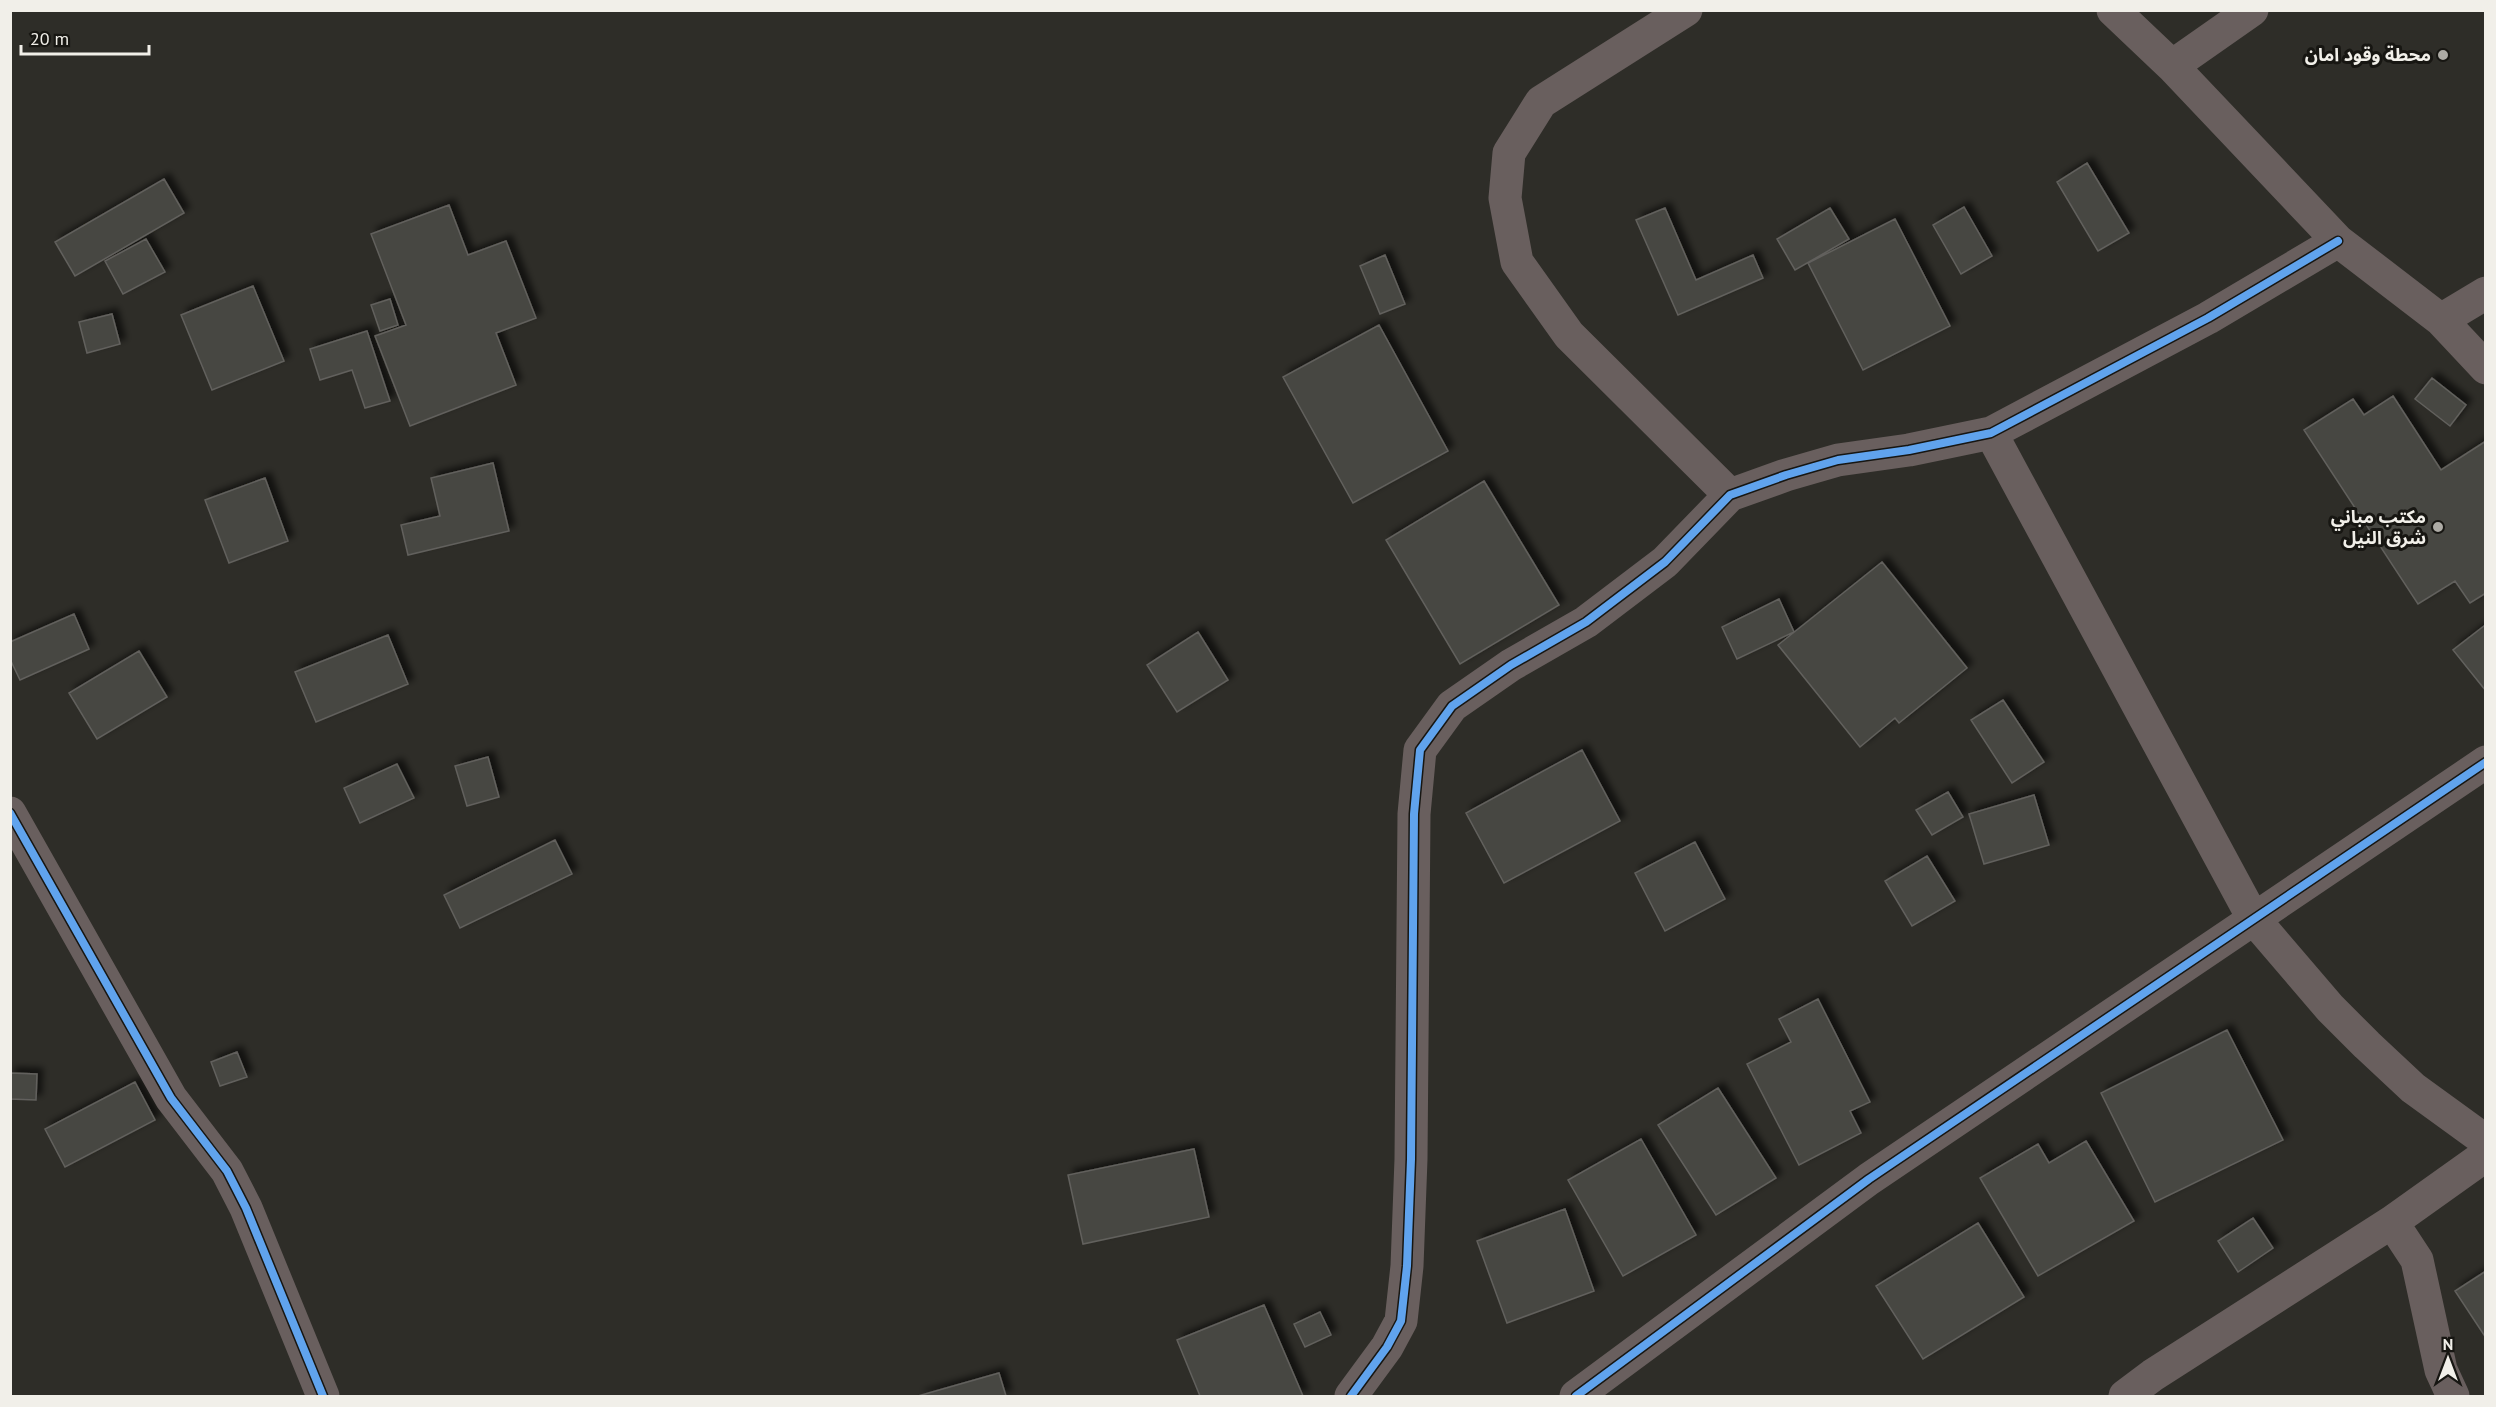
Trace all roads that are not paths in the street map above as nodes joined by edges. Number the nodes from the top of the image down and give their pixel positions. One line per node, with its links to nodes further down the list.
1 (1686, 10): 10 (street)
2 (2113, 10): 4 (street)
3 (2252, 10): 4 (street)
4 (2172, 66): 5 (street)
5 (2338, 241): 7 (street); 9 (street)
6 (2486, 293): 7 (street)
7 (2441, 320): 8 (street)
8 (2486, 368)
9 (1991, 433): 10 (street); 13 (street)
10 (1730, 495): 18 (street)
11 (2486, 762): 13 (street)
12 (10, 813): 17 (street)
13 (2253, 918): 14 (street); 19 (street)
14 (2486, 1141)
15 (2486, 1155): 16 (street)
16 (2392, 1222): 20 (street); 21 (street)
17 (323, 1396)
18 (1351, 1396)
19 (1575, 1396)
20 (2125, 1396)
21 (2453, 1396)

